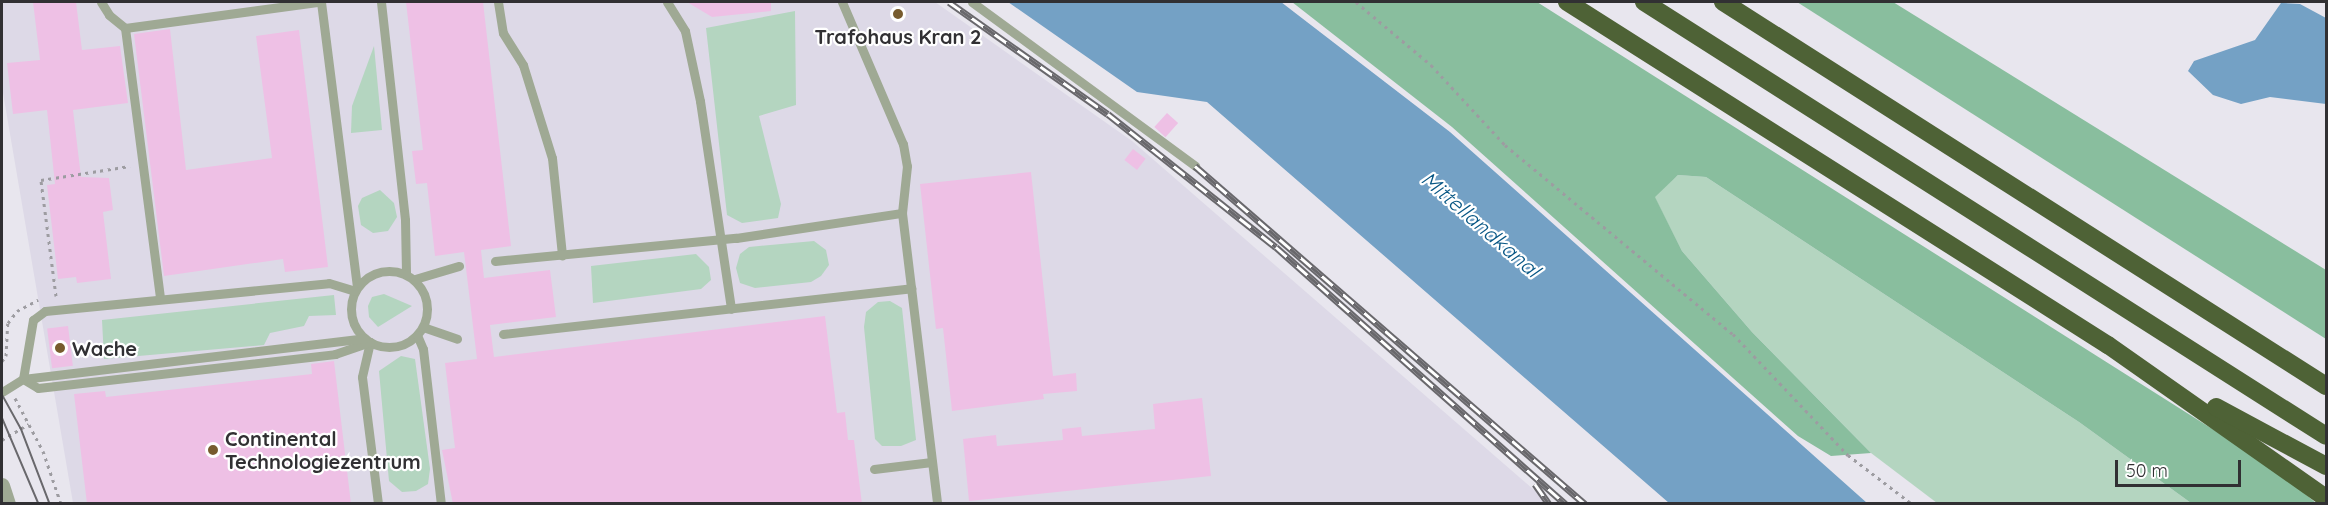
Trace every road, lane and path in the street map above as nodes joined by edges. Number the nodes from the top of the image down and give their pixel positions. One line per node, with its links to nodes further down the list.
1 (101, 2): 12 (lane)
2 (319, 2): 12 (lane); 23 (lane)
3 (381, 2): 20 (lane)
4 (498, 2): 17 (lane)
5 (668, 2): 16 (lane)
6 (842, 2): 15 (lane)
7 (972, 2): 14 (lane)
8 (1356, 2): 50 (path)
9 (1567, 2): 32 (highway)
10 (1644, 2): 38 (highway)
11 (1723, 2): 35 (highway)
12 (125, 28): 13 (lane)
13 (141, 165): 24 (path); 25 (lane)
14 (1195, 166)
15 (902, 213): 16 (lane); 22 (lane)
16 (722, 239): 17 (lane); 27 (lane)
17 (562, 255): 18 (lane)
18 (495, 261)
19 (459, 266): 21 (lane)
20 (406, 274): 21 (lane); 23 (lane)
21 (414, 279): 28 (lane)
22 (911, 288): 27 (lane); 40 (lane)
23 (356, 289): 25 (lane); 31 (lane)
24 (52, 297)
25 (160, 299): 34 (lane)
26 (40, 300): 33 (path)
27 (731, 309): 29 (lane)
28 (420, 331): 30 (lane); 31 (lane); 48 (lane)
29 (503, 334)
30 (457, 339)
31 (368, 340): 34 (lane); 34 (lane); 47 (lane)
32 (2108, 345): 41 (highway); 44 (highway)
33 (2, 361)
34 (23, 379): 36 (lane)
35 (2326, 386)
36 (5, 390): 37 (path)
37 (29, 424): 39 (path); 46 (path)
38 (2326, 436)
39 (2, 440)
40 (932, 462): 42 (lane); 49 (lane)
41 (2326, 466)
42 (874, 469)
43 (2, 486): 45 (street)
44 (2326, 498)
45 (8, 504)
46 (61, 504)
47 (378, 504)
48 (441, 504)
49 (937, 504)
50 (1912, 504)

